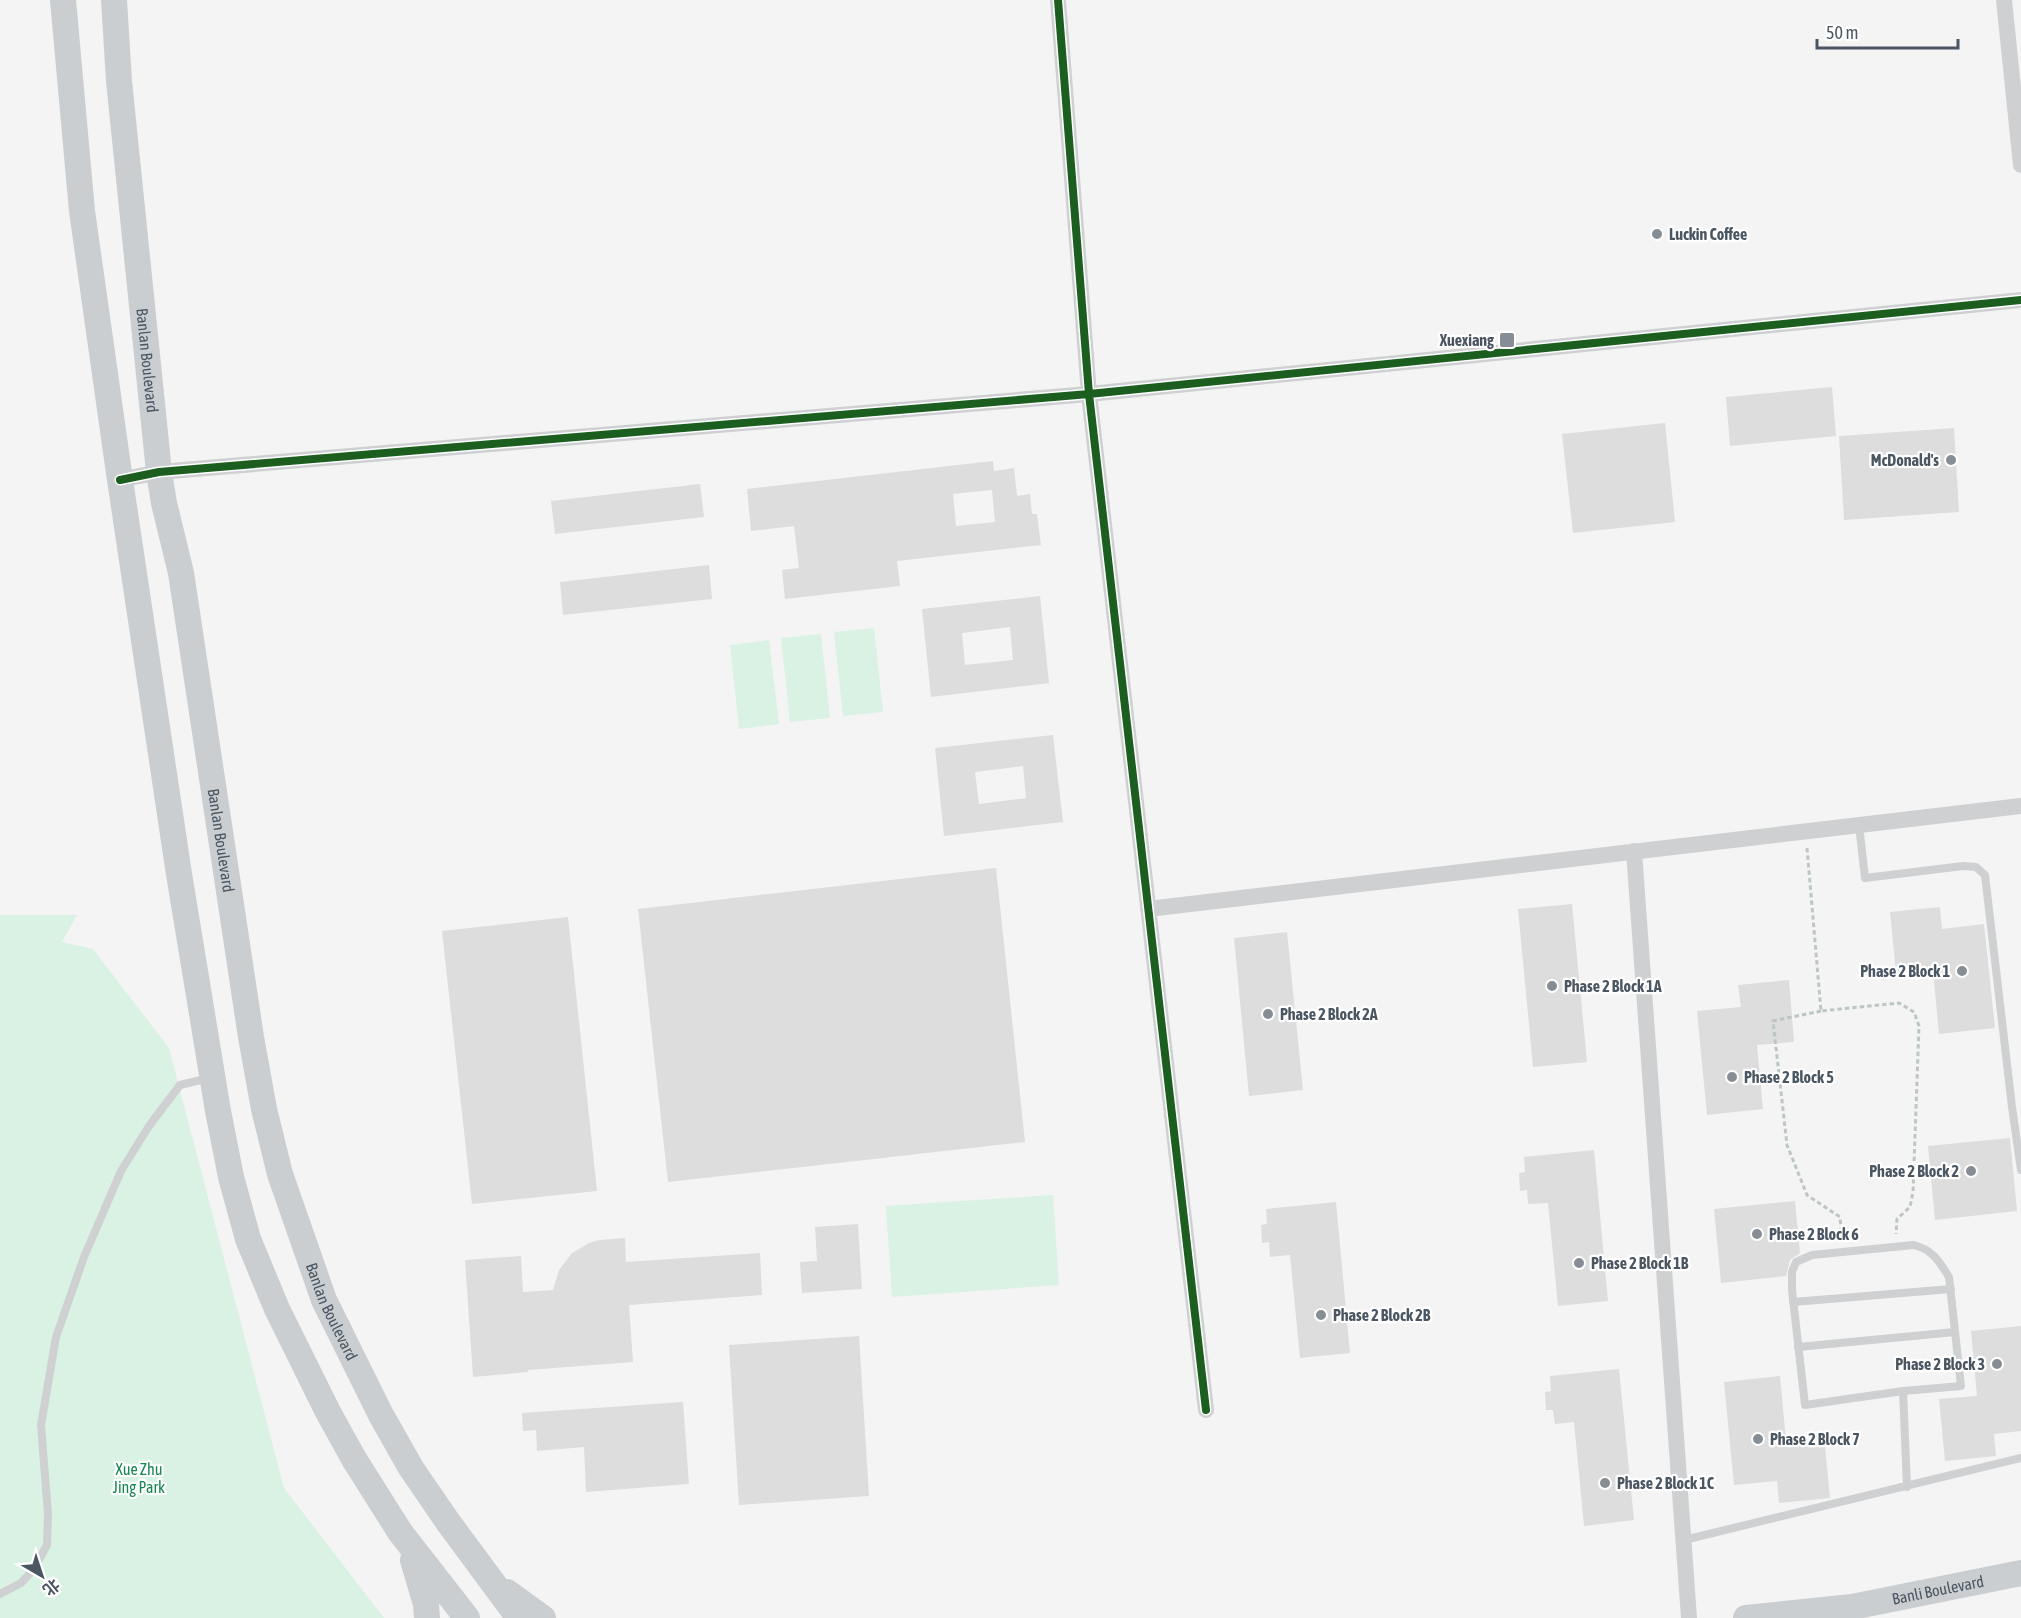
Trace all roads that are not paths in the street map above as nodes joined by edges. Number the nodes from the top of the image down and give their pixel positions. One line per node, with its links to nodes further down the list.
1 (63, 0): 9 (main road)
2 (114, 0): 8 (main road, Banlan Boulevard)
3 (1059, 0): 7 (street)
4 (2004, 0): 5 (street)
5 (2021, 165)
6 (2021, 300): 7 (street)
7 (1089, 394): 8 (street); 13 (street)
8 (159, 472): 9 (street); 27 (main road, Banlan Boulevard)
9 (120, 480): 14 (main road)
10 (2021, 806): 11 (street)
11 (1859, 825): 12 (street); 15 (lane)
12 (1634, 851): 13 (street); 26 (street)
13 (1148, 909): 22 (street)
14 (212, 1077): 25 (main road); 29 (lane)
15 (2016, 1106): 16 (lane)
16 (2021, 1170)
17 (1951, 1289): 18 (lane); 18 (lane); 19 (lane)
18 (1793, 1302): 20 (lane)
19 (1955, 1332): 20 (lane); 21 (lane)
20 (1798, 1347): 21 (lane)
21 (1902, 1391): 24 (lane)
22 (1206, 1410)
23 (2021, 1458): 24 (lane)
24 (1907, 1487): 26 (lane)
25 (400, 1532): 30 (main road); 31 (main road)
26 (1684, 1540): 34 (street)
27 (483, 1569): 32 (main road, Banlan Boulevard); 33 (main road)
28 (2021, 1573): 35 (main road, Banli Boulevard)
29 (0, 1594)
30 (427, 1618)
31 (467, 1618)
32 (519, 1618)
33 (543, 1618)
34 (1689, 1618)
35 (1746, 1618)

